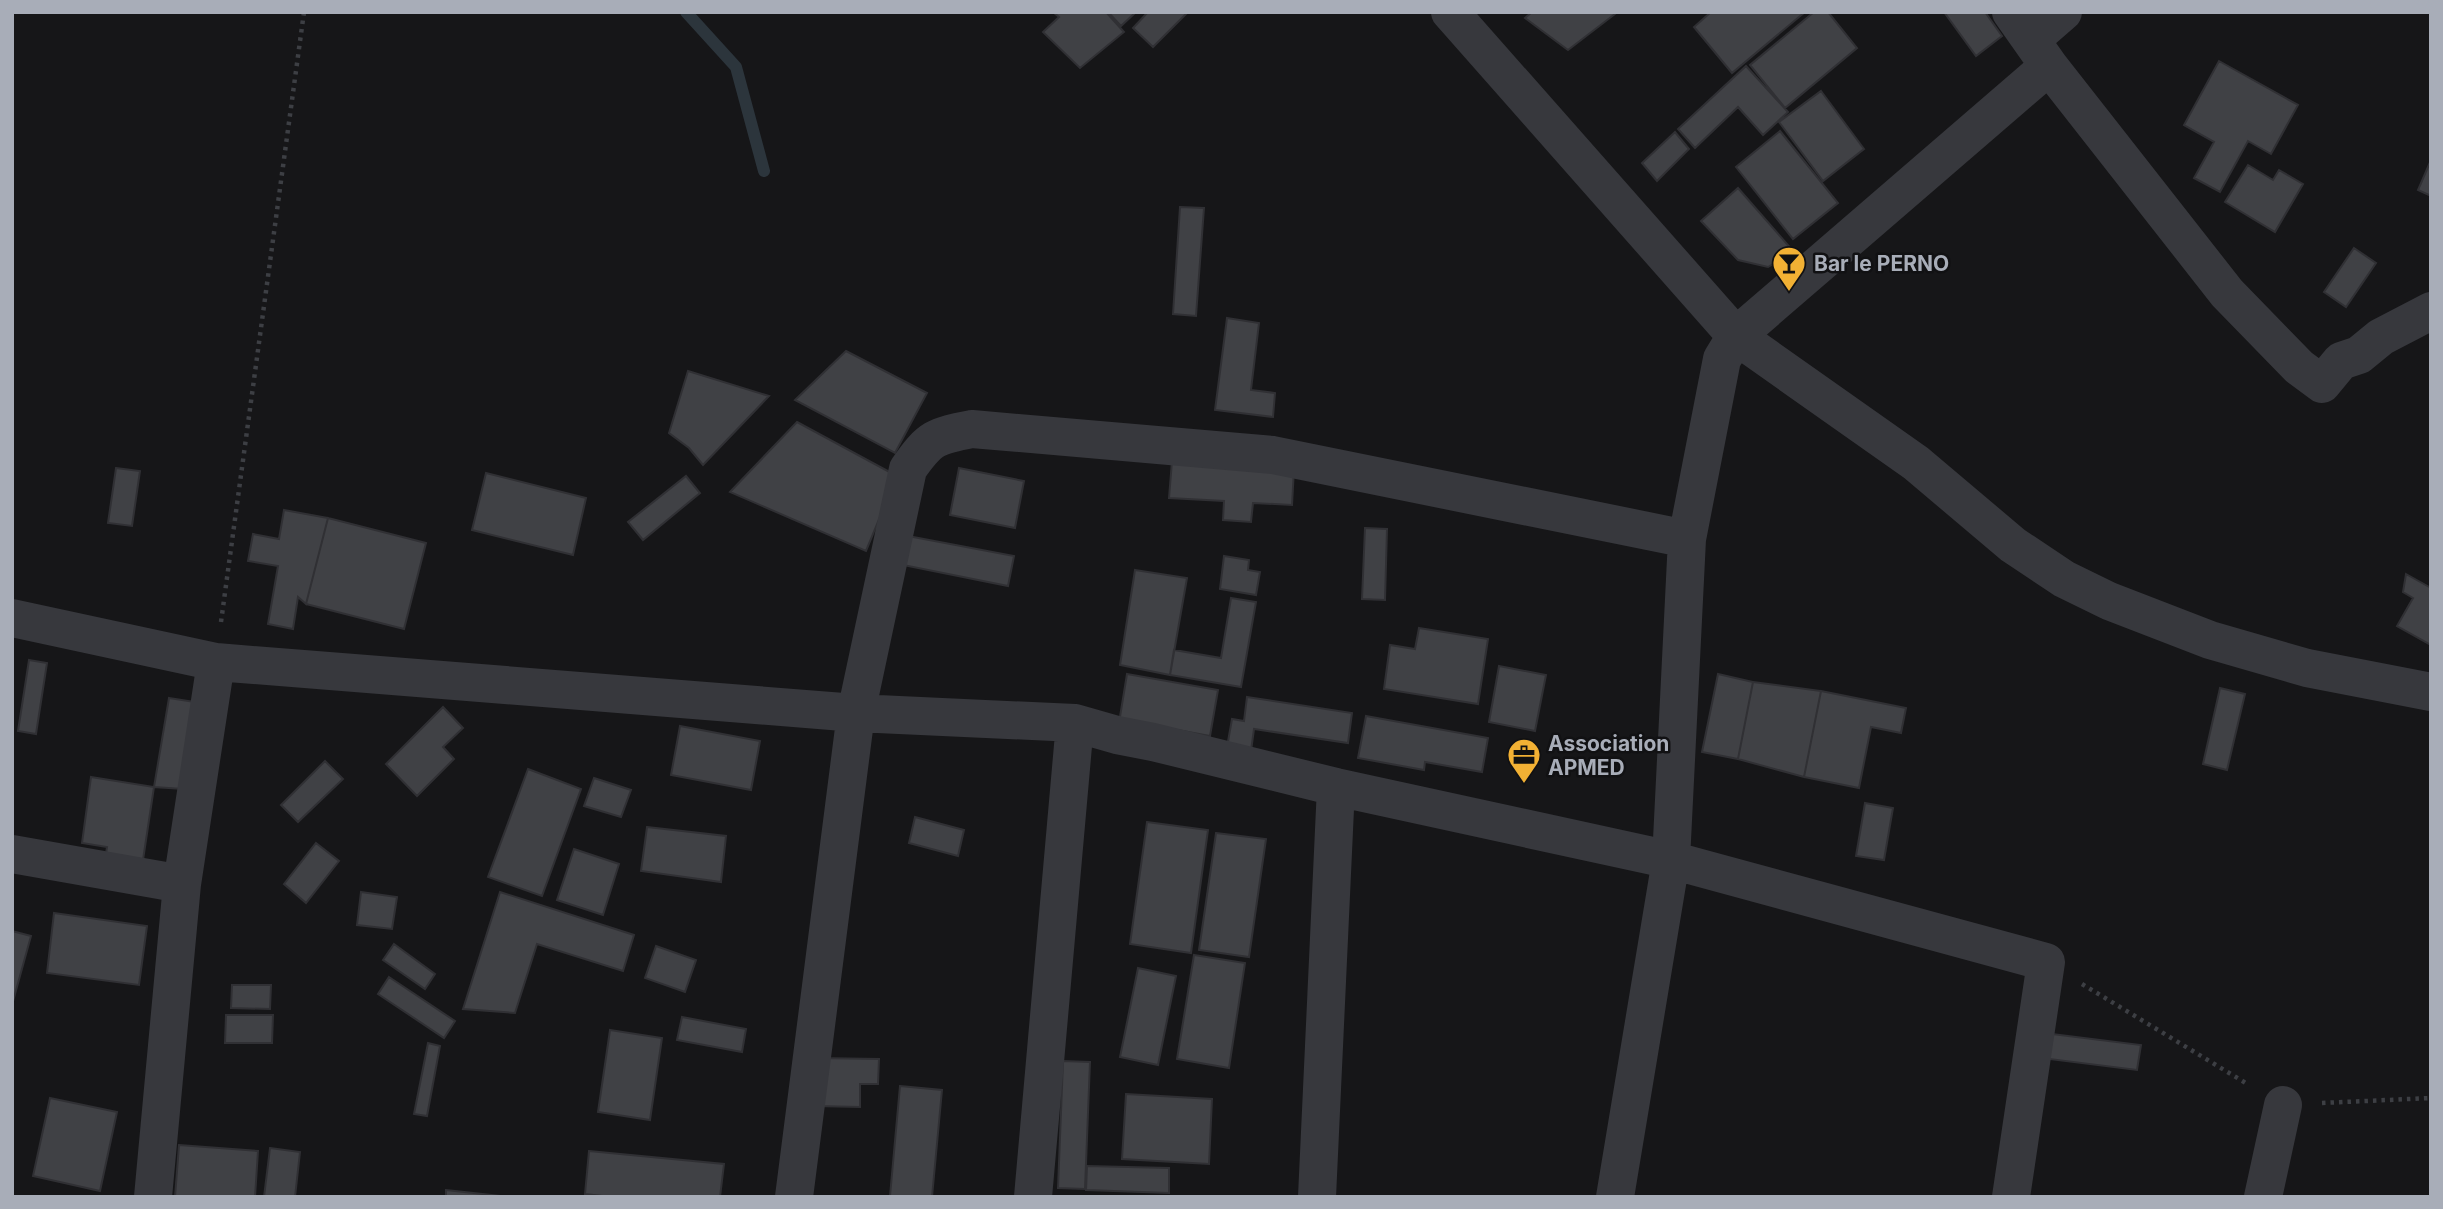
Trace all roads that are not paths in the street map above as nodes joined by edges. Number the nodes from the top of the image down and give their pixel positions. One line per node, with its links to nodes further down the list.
1 (2063, 12): 3 (street)
2 (1458, 15): 5 (street)
3 (2031, 39): 4 (street); 5 (street)
4 (2431, 311)
5 (1736, 336): 6 (street); 9 (street)
6 (1687, 539): 10 (street); 14 (street)
7 (12, 618): 8 (street)
8 (216, 662): 10 (street); 15 (street)
9 (2431, 692)
10 (856, 713): 11 (street); 18 (street)
11 (1075, 723): 12 (street); 19 (street)
12 (1336, 787): 14 (street); 20 (street)
13 (12, 854): 15 (street)
14 (1671, 860): 21 (street); 22 (street)
15 (182, 884): 17 (street)
16 (2283, 1105): 23 (street)
17 (153, 1197)
18 (794, 1197)
19 (1033, 1197)
20 (1317, 1197)
21 (1615, 1197)
22 (2011, 1197)
23 (2263, 1197)

